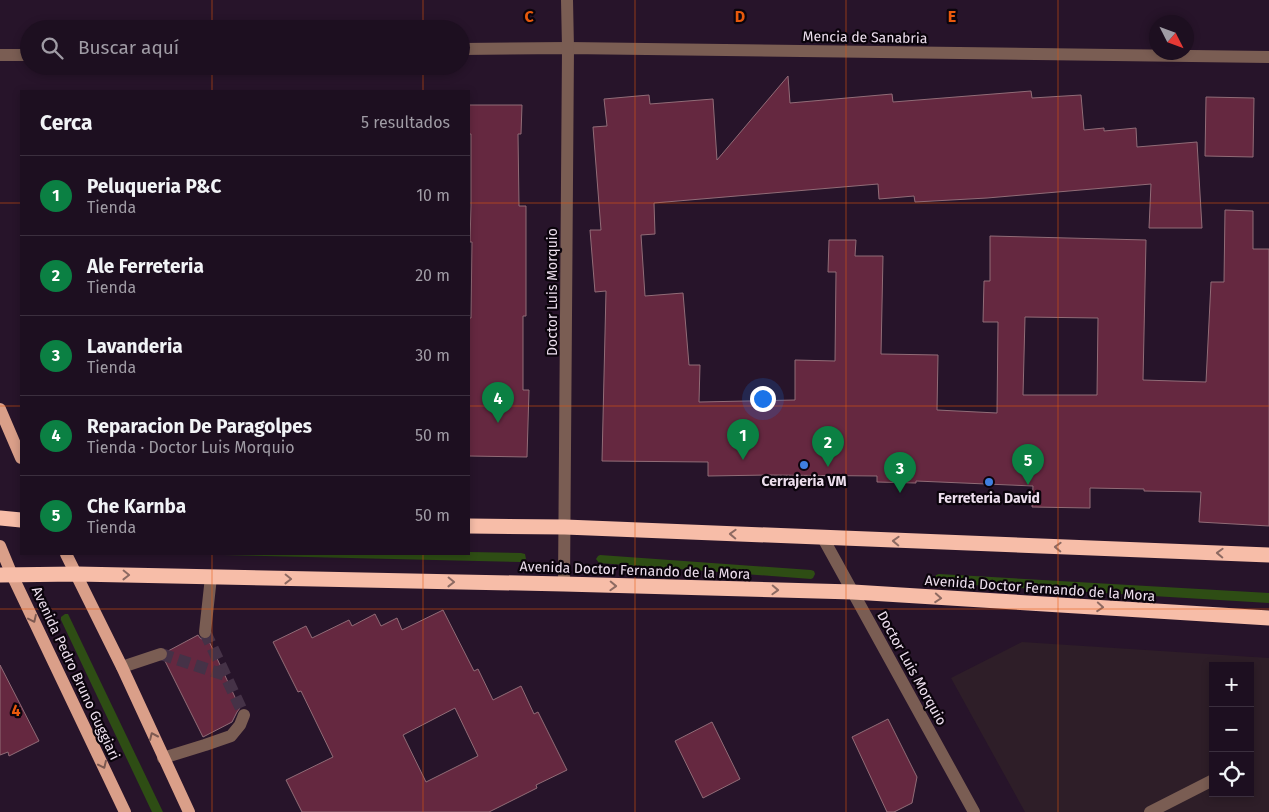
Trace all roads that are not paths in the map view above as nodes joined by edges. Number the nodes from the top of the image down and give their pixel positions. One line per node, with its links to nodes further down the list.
1 (567, 0): 2 (street, Doctor Luis Morquio)
2 (568, 48): 3 (street, Mencia de Sanabria); 6 (street, Mencia de Sanabria); 12 (street, Doctor Luis Morquio)
3 (470, 50)
4 (0, 55): 5 (street)
5 (20, 55)
6 (1269, 57)
7 (0, 408): 8 (main road)
8 (20, 456)
9 (0, 518): 10 (highway)
10 (20, 520)
11 (470, 526): 12 (highway)
12 (565, 527): 13 (highway, one-way to 12); 20 (street, Doctor Luis Morquio)
13 (824, 538): 16 (highway, one-way to 13); 21 (street, Doctor Luis Morquio)
14 (0, 546): 18 (main road, Avenida Pedro Bruno Guggiari)
15 (67, 555): 17 (main road)
16 (1269, 555)
17 (77, 574): 18 (highway, Avenida Doctor Fernando de la Mora); 19 (highway, Avenida Doctor Fernando de la Mora, one-way to 19); 25 (main road)
18 (6, 575): 30 (main road, Avenida Pedro Bruno Guggiari, one-way to 30)
19 (211, 577): 20 (highway, Avenida Doctor Fernando de la Mora, one-way to 20); 23 (street)
20 (564, 584): 21 (highway, Avenida Doctor Fernando de la Mora, one-way to 21)
21 (853, 592): 22 (highway, Avenida Doctor Fernando de la Mora, one-way to 22); 29 (street, Doctor Luis Morquio)
22 (1269, 618)
23 (205, 632)
24 (161, 654): 25 (street)
25 (122, 667): 27 (main road, one-way to 25)
26 (244, 715): 27 (street)
27 (163, 758): 31 (main road)
28 (1209, 782): 32 (street)
29 (969, 810)
30 (125, 812)
31 (189, 812)
32 (1150, 812)

